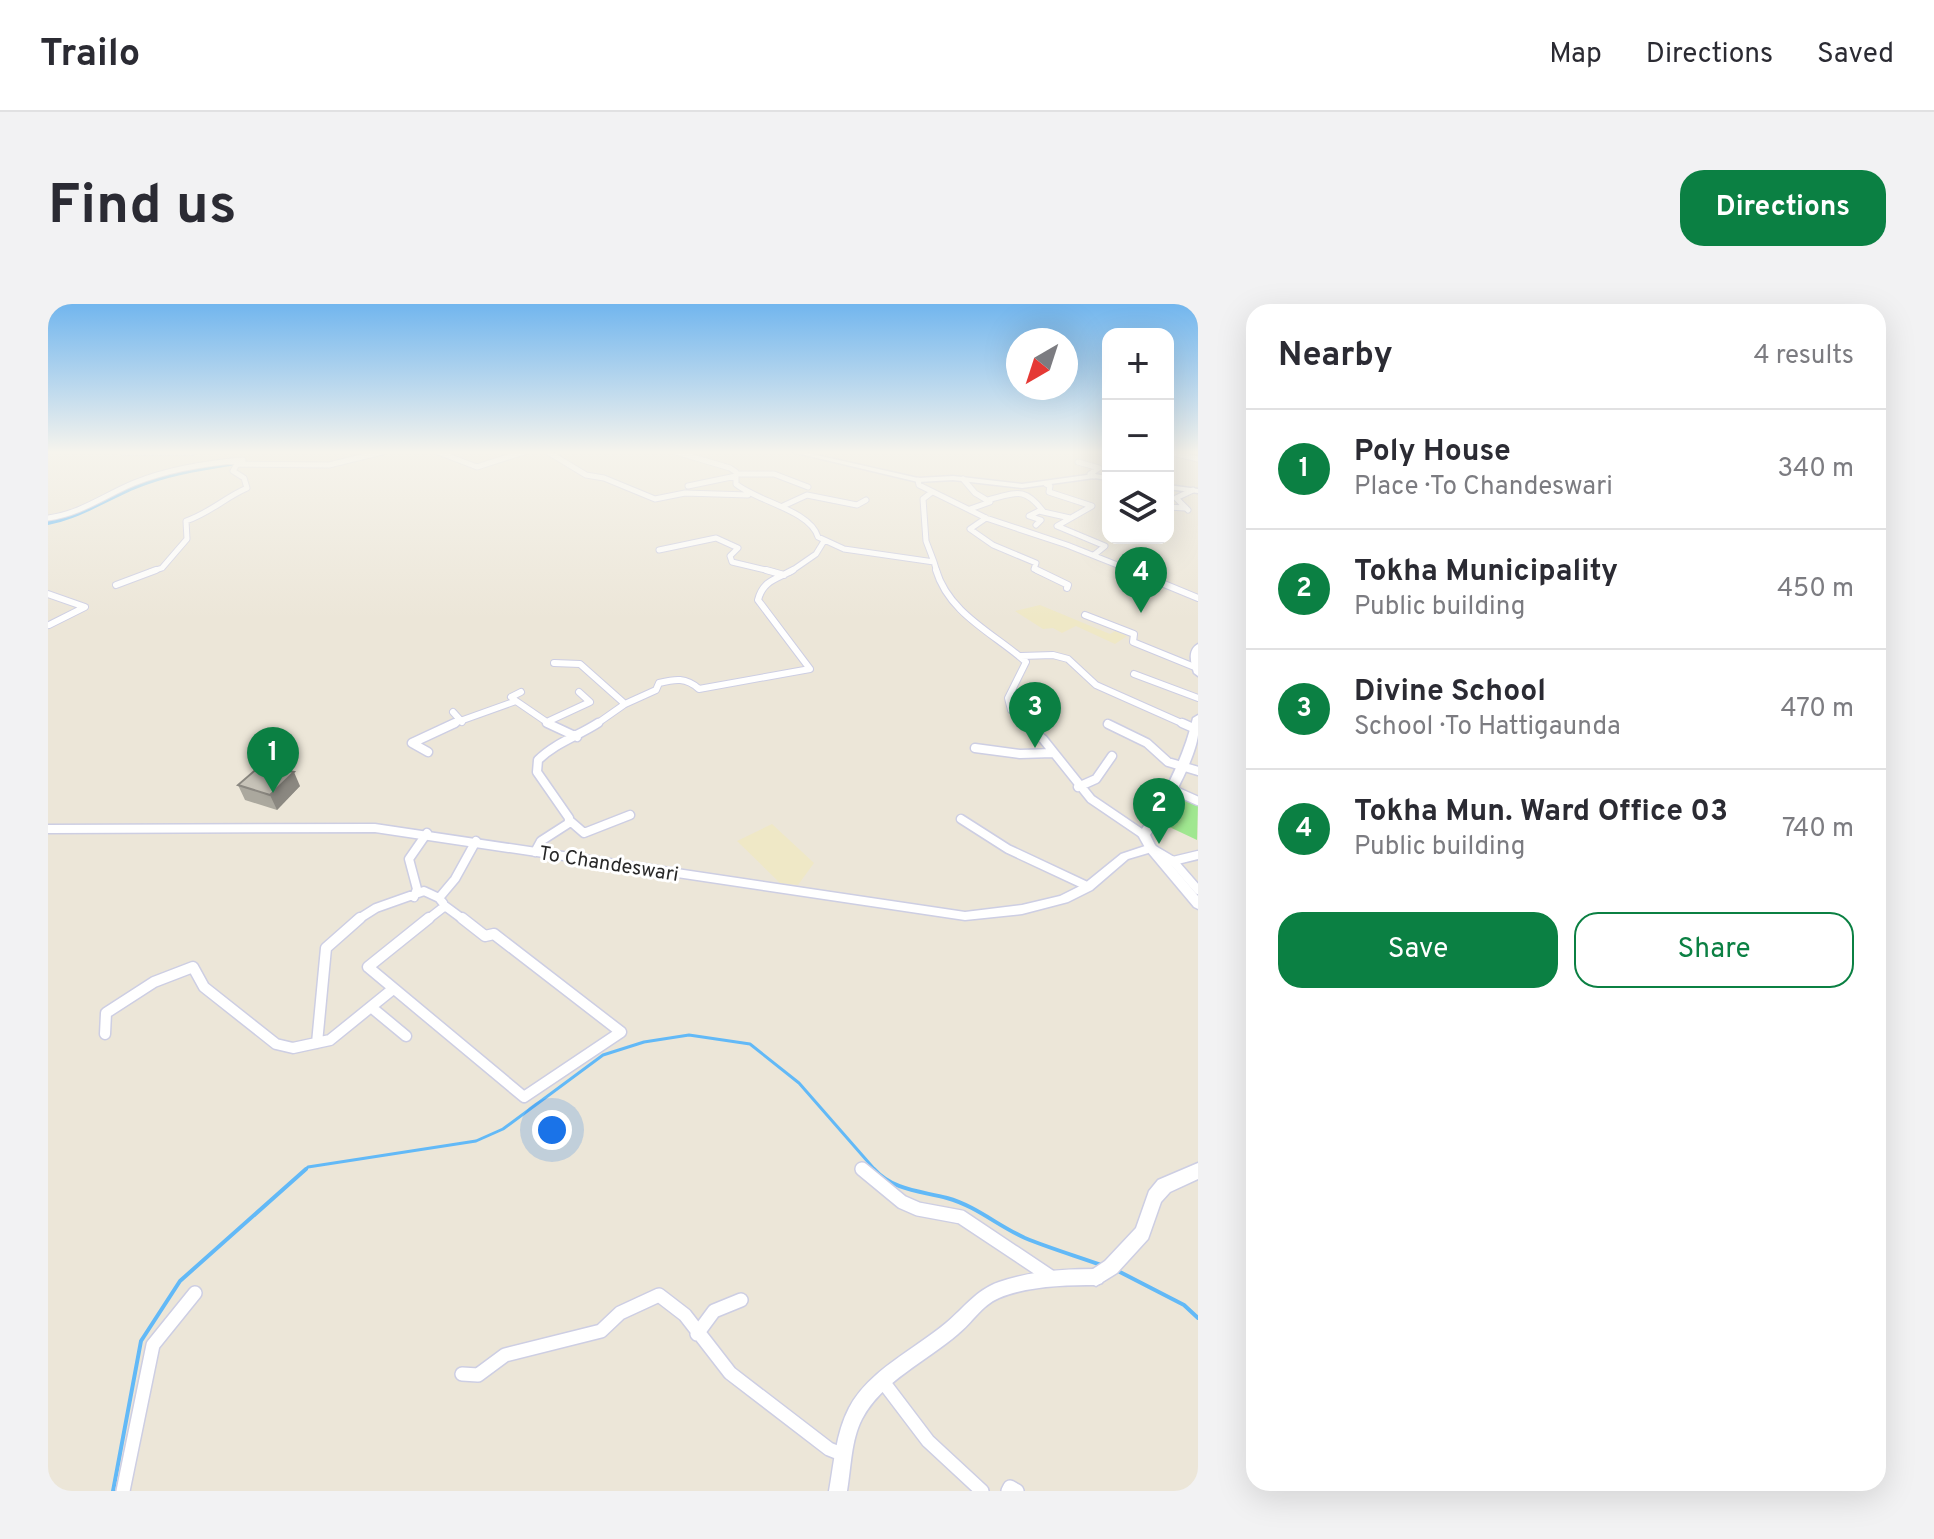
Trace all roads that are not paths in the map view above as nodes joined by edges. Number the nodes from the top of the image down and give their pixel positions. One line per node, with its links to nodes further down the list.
1 (84, 507): 11 (street)
2 (215, 507): 20 (street)
3 (785, 507): 15 (street)
4 (924, 507): 18 (street)
5 (966, 507): 9 (street)
6 (975, 507): 9 (street)
7 (1038, 507): 10 (street)
8 (1089, 507): 13 (street)
9 (970, 509): 12 (street)
10 (1043, 511): 13 (street); 14 (street)
11 (48, 518)
12 (986, 518): 17 (street); 21 (street)
13 (1070, 518): 17 (street)
14 (1036, 525)
15 (824, 541): 18 (street); 19 (street)
16 (659, 550): 19 (street)
17 (1094, 555): 23 (street)
18 (934, 562): 27 (street)
19 (784, 575): 35 (street)
20 (116, 585)
21 (1067, 588)
22 (48, 594): 25 (street)
23 (1198, 598)
24 (1085, 615): 29 (street)
25 (49, 625)
26 (1198, 647): 29 (main road)
27 (1021, 656): 40 (street); 44 (street)
28 (554, 663): 35 (street)
29 (1198, 670)
30 (1134, 674): 33 (street)
31 (521, 692): 34 (street)
32 (579, 692): 37 (street)
33 (1198, 698)
34 (516, 701): 37 (street); 38 (street)
35 (625, 704): 41 (street)
36 (453, 712): 38 (street)
37 (549, 721): 41 (street)
38 (462, 722): 43 (street)
39 (1108, 724): 46 (street)
40 (1197, 726): 46 (main road)
41 (577, 737): 53 (street)
42 (975, 748): 44 (street)
43 (428, 752)
44 (1053, 753): 48 (street)
45 (1112, 756): 48 (street)
46 (1180, 766): 47 (street); 49 (main road)
47 (1198, 771)
48 (1078, 787): 56 (street)
49 (1171, 789): 50 (street); 56 (main road)
50 (1198, 801)
51 (630, 815): 53 (street)
52 (961, 819): 62 (street)
53 (569, 820): 59 (street)
54 (48, 829): 55 (street, To Chandeswari)
55 (427, 833): 57 (street, To Chandeswari); 64 (street)
56 (1144, 835): 58 (main road)
57 (476, 841): 59 (street, To Chandeswari); 65 (street)
58 (1151, 848): 61 (street); 62 (street, To Chandeswari); 66 (main road)
59 (535, 852): 62 (street, To Chandeswari)
60 (1198, 855): 61 (street)
61 (1173, 861): 63 (street)
62 (1087, 886)
63 (1198, 890)
64 (414, 897): 65 (street); 71 (street)
65 (442, 902): 67 (street); 67 (street)
66 (1198, 904)
67 (393, 989): 68 (street)
68 (371, 1007): 70 (street); 71 (street)
69 (105, 1034): 71 (street)
70 (406, 1036)
71 (317, 1043)
72 (862, 1169): 75 (street)
73 (1197, 1174): 74 (main road)
74 (1096, 1277): 75 (street)
75 (1054, 1279): 80 (street)
76 (195, 1293): 82 (street)
77 (741, 1300): 78 (street)
78 (697, 1334): 79 (street); 81 (street)
79 (462, 1374)
80 (884, 1383): 81 (street); 84 (street)
81 (844, 1455): 83 (street)
82 (123, 1491)
83 (838, 1491)
84 (982, 1491)
85 (1008, 1491): 86 (street)
86 (1017, 1491)

